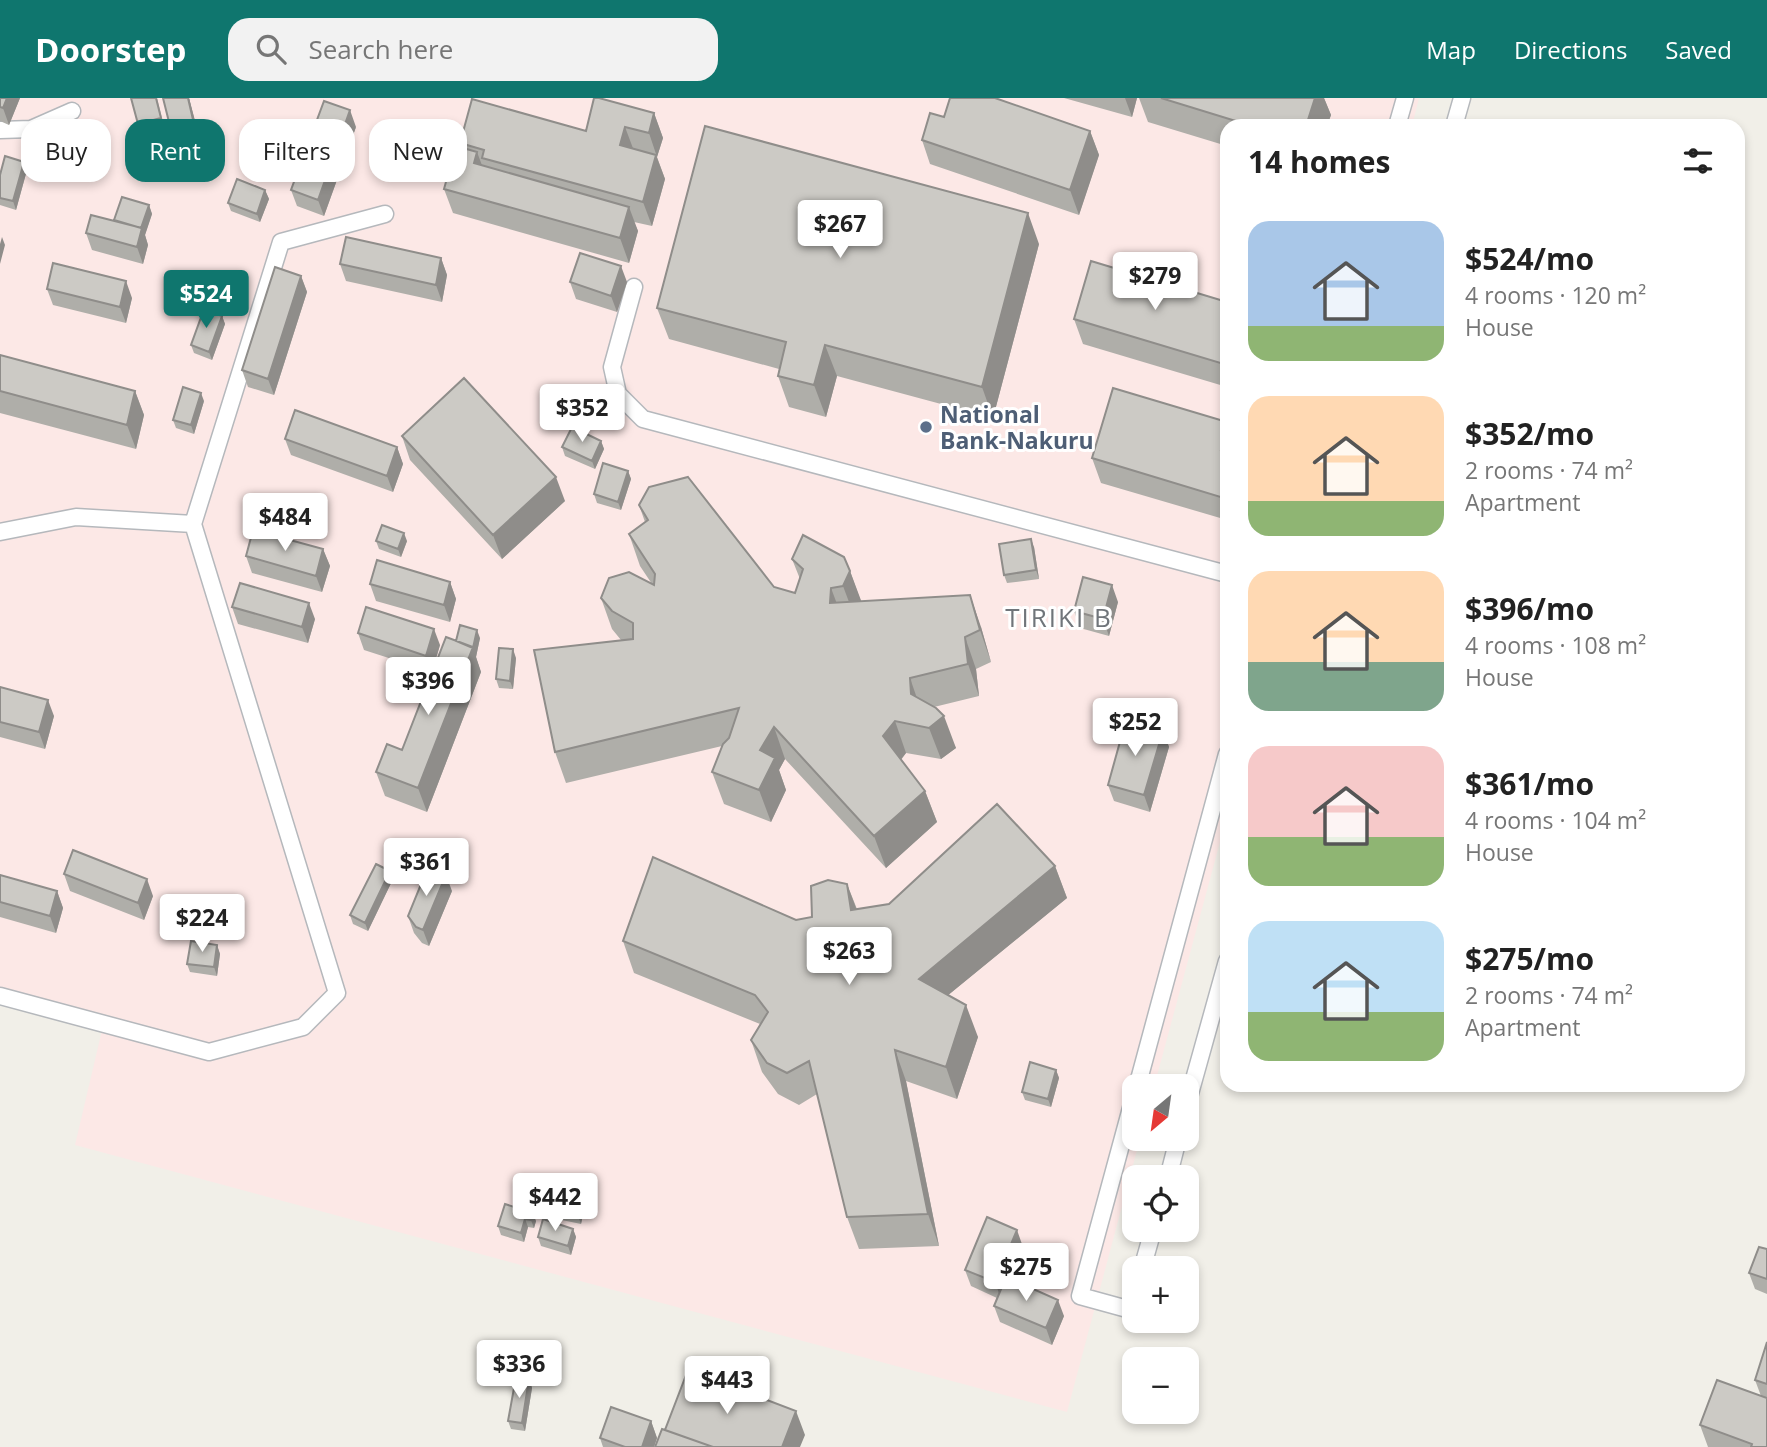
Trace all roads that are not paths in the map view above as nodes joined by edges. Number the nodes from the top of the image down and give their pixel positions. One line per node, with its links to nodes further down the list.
1 (1405, 98): 4 (lane)
2 (1462, 98): 5 (lane)
3 (72, 111): 6 (lane)
4 (1399, 119)
5 (1456, 119)
6 (0, 130)
7 (385, 214): 9 (lane)
8 (634, 288): 11 (lane)
9 (193, 524): 10 (lane); 14 (lane)
10 (0, 532)
11 (1220, 571)
12 (1220, 780): 15 (lane)
13 (1220, 986): 16 (lane)
14 (0, 996)
15 (1141, 1074)
16 (1195, 1074)
17 (1122, 1141): 18 (lane)
18 (1122, 1308)

